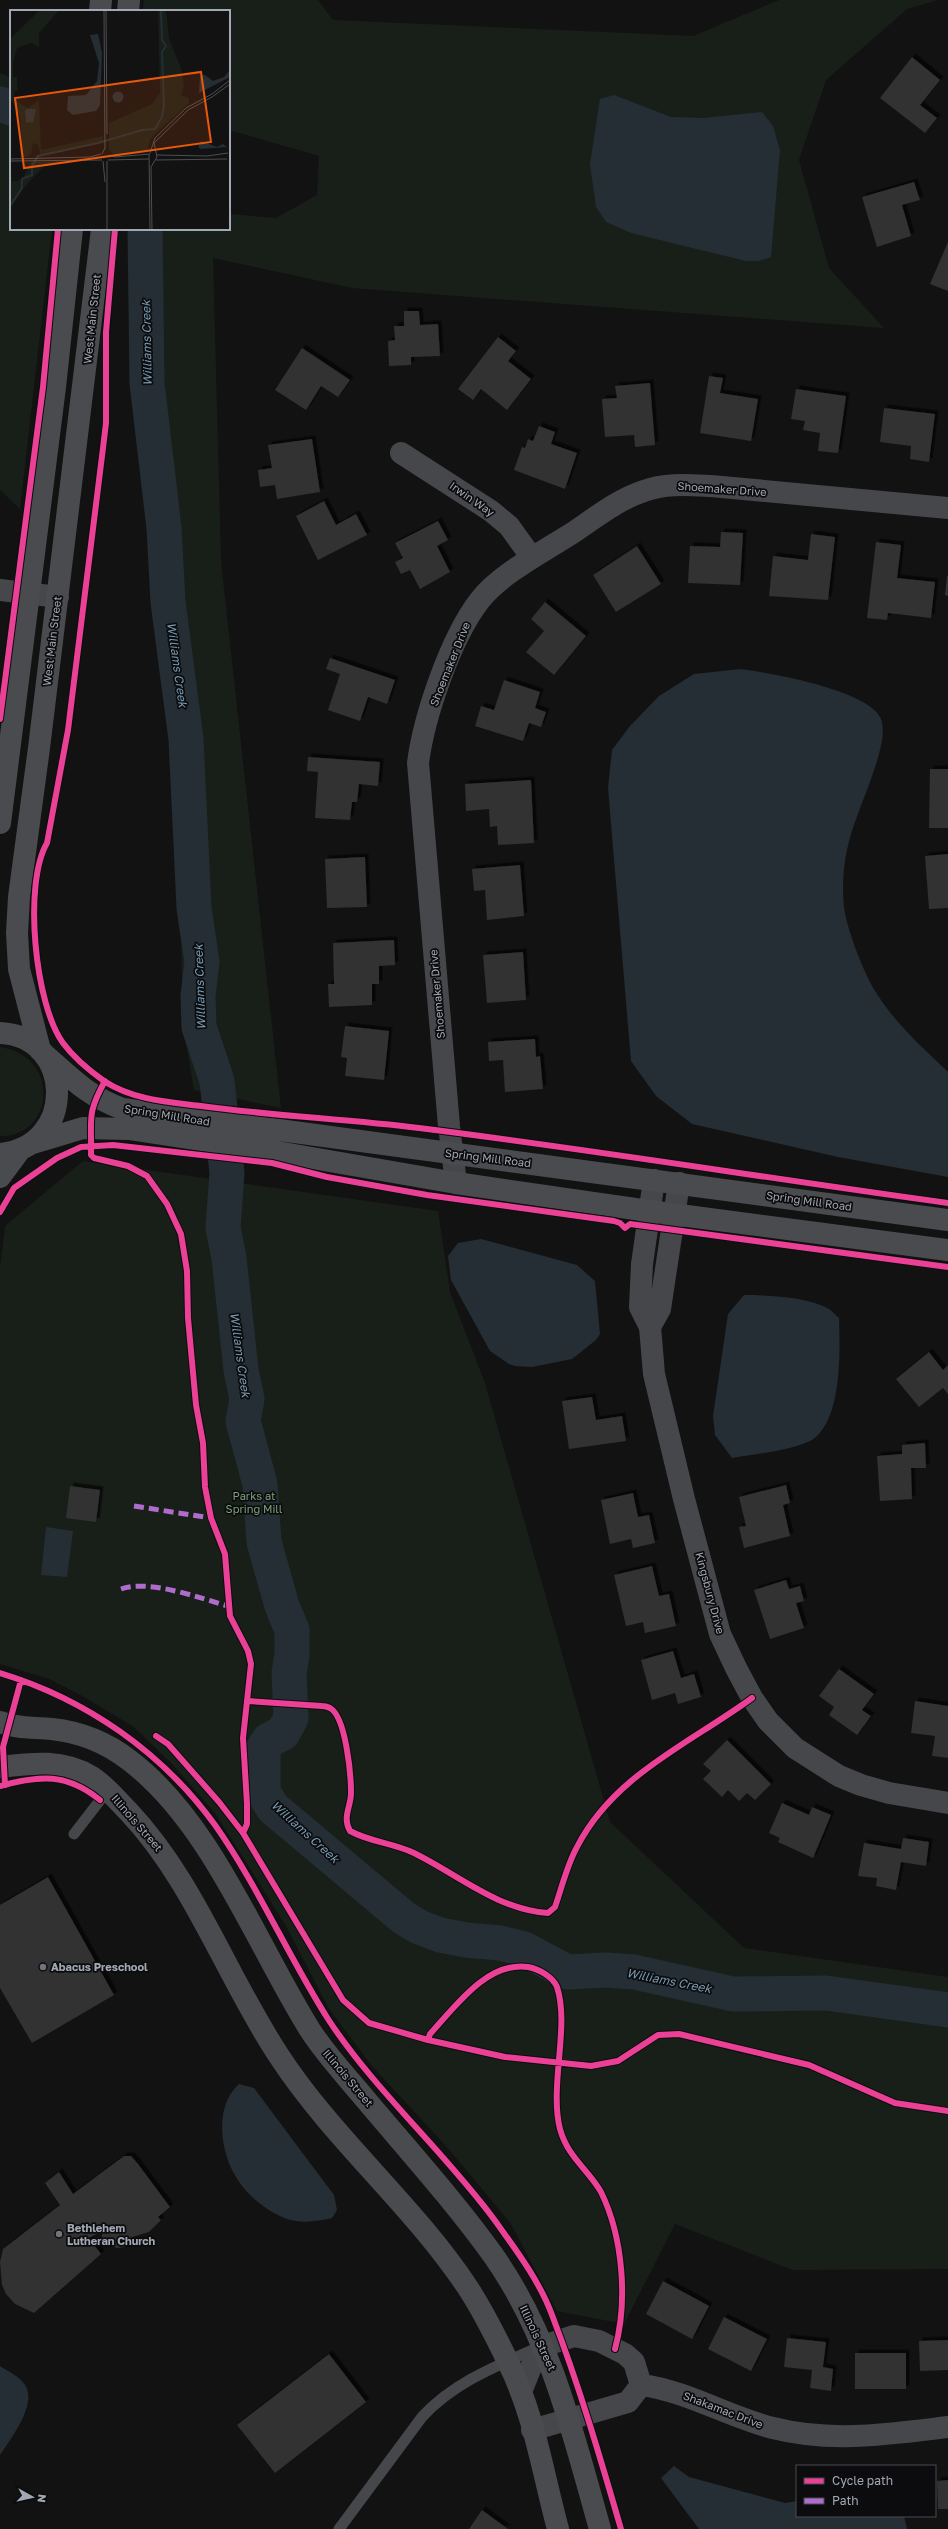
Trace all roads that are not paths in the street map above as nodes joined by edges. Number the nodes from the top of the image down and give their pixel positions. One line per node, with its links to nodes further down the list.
1 (101, 0): 3 (street)
2 (130, 0): 4 (street)
3 (100, 10)
4 (128, 10)
5 (72, 230): 11 (street)
6 (102, 230): 12 (street, West Main Street)
7 (401, 453): 9 (street, Irwin Way)
8 (948, 508): 9 (street, Shoemaker Drive)
9 (532, 558): 19 (street, Shoemaker Drive)
10 (0, 590): 11 (street)
11 (30, 594): 12 (street); 13 (street)
12 (58, 597): 15 (street, West Main Street)
13 (0, 823)
14 (0, 1033): 15 (street, Spring Mill Road)
15 (42, 1053): 16 (street, Spring Mill Road); 18 (street, West Main Street)
16 (186, 1128): 17 (street, Spring Mill Road); 18 (street, Spring Mill Road)
17 (267, 1140): 19 (street, Spring Mill Road); 22 (street, Spring Mill Road)
18 (18, 1149): 20 (street)
19 (452, 1153): 21 (street, Spring Mill Road); 22 (street, Shoemaker Drive)
20 (0, 1177)
21 (654, 1180): 23 (street, Spring Mill Road); 24 (street, Kingsbury Drive)
22 (456, 1183): 24 (street, Spring Mill Road)
23 (679, 1183): 25 (street); 26 (street, Spring Mill Road)
24 (649, 1211): 25 (street, Spring Mill Road); 28 (street, Kingsbury Drive)
25 (675, 1215): 27 (street, Spring Mill Road); 28 (street)
26 (948, 1220)
27 (948, 1250)
28 (650, 1327): 32 (street, Kingsbury Drive)
29 (0, 1722): 34 (street, Illinois Street)
30 (0, 1767): 31 (street, Illinois Street)
31 (108, 1790): 33 (lane); 35 (street, Illinois Street)
32 (948, 1803)
33 (74, 1834)
34 (543, 2346): 35 (lane); 36 (street); 37 (street); 38 (street, Illinois Street)
35 (508, 2361): 37 (street, Illinois Street); 41 (lane)
36 (641, 2385): 38 (street); 39 (street, Shakamac Drive)
37 (521, 2392): 40 (street, Illinois Street)
38 (569, 2419): 40 (street); 43 (street, Illinois Street)
39 (948, 2427)
40 (532, 2430): 42 (street, Illinois Street)
41 (339, 2529)
42 (558, 2529)
43 (600, 2529)

